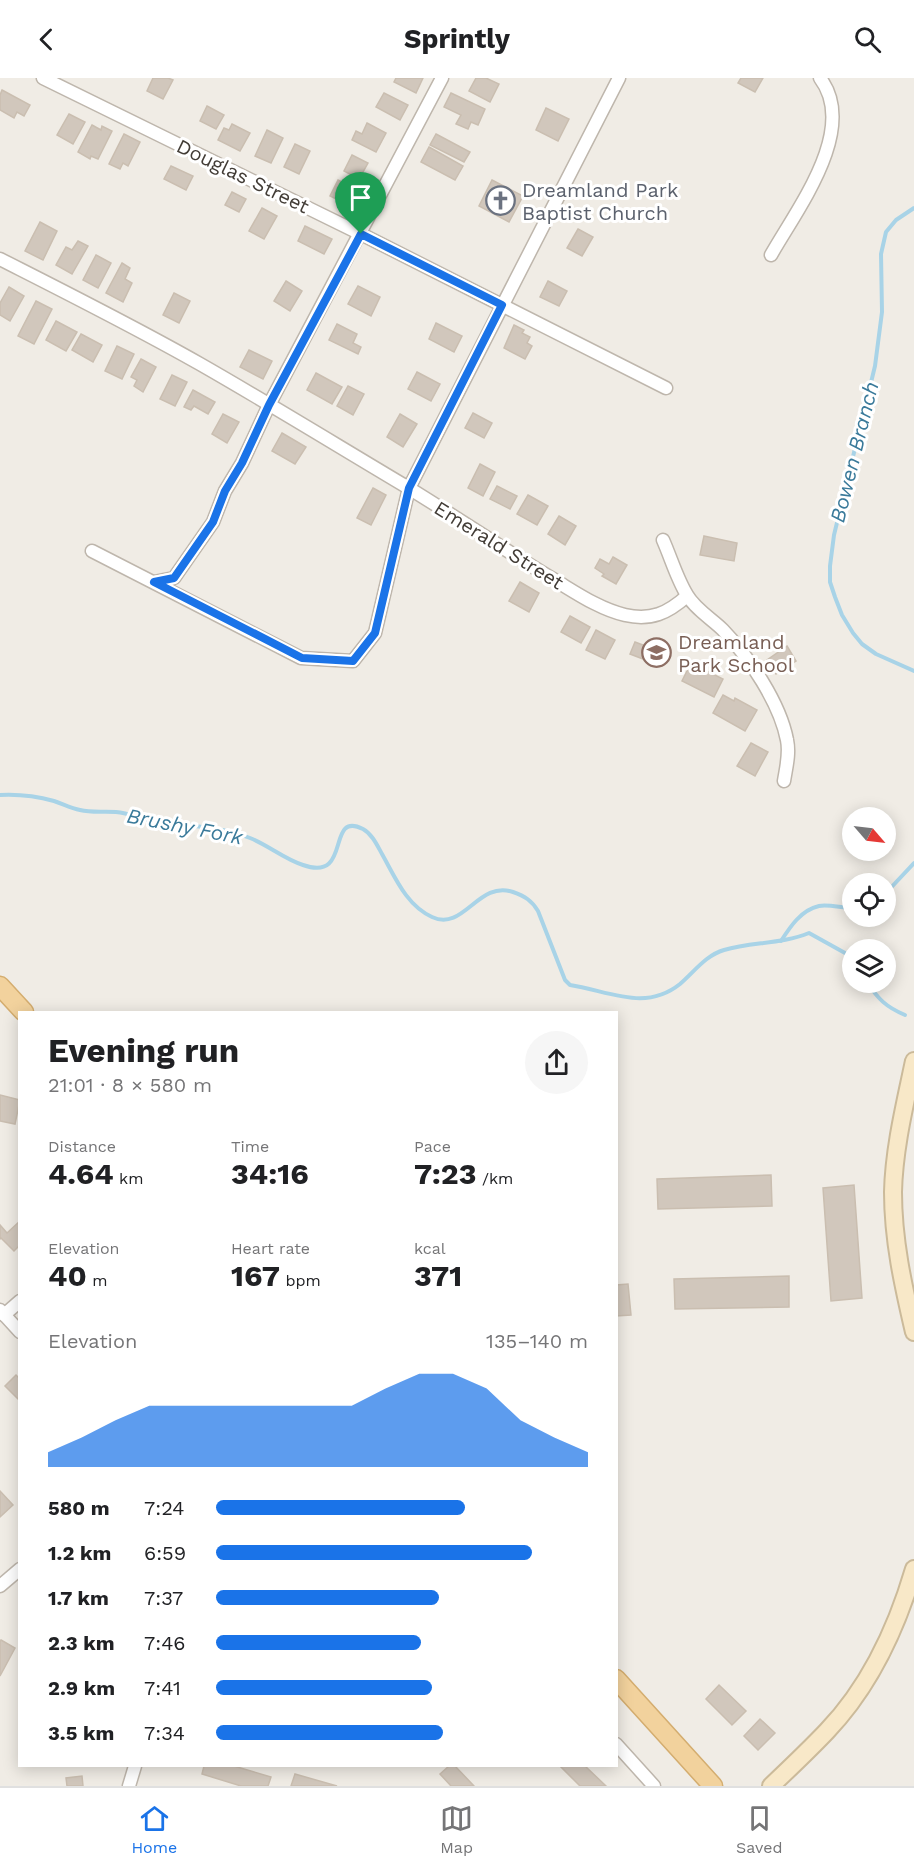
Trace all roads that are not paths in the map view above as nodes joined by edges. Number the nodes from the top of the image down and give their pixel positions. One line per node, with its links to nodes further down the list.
1 (43, 78): 5 (street, Douglas Street)
2 (442, 78): 5 (street)
3 (619, 78): 8 (street)
4 (820, 78): 6 (street)
5 (361, 234): 8 (street, Douglas Street); 10 (street)
6 (771, 255)
7 (0, 259): 10 (street, Emerald Street)
8 (502, 305): 9 (street, Douglas Street); 11 (street)
9 (666, 388)
10 (269, 405): 11 (street, Emerald Street); 14 (street)
11 (409, 488): 14 (street); 15 (street, Emerald Street)
12 (663, 540): 15 (street)
13 (92, 551): 14 (street)
14 (154, 582)
15 (687, 596): 16 (street)
16 (784, 781)
17 (0, 986): 18 (main road)
18 (23, 1011)
19 (914, 1061): 23 (street)
20 (18, 1302): 21 (street)
21 (2, 1313): 22 (street)
22 (18, 1330)
23 (914, 1332)
24 (914, 1569): 33 (street)
25 (18, 1571): 26 (street)
26 (0, 1586)
27 (618, 1681): 32 (main road)
28 (618, 1746): 31 (street)
29 (135, 1767): 30 (street)
30 (129, 1786)
31 (654, 1786)
32 (713, 1786)
33 (771, 1786)

